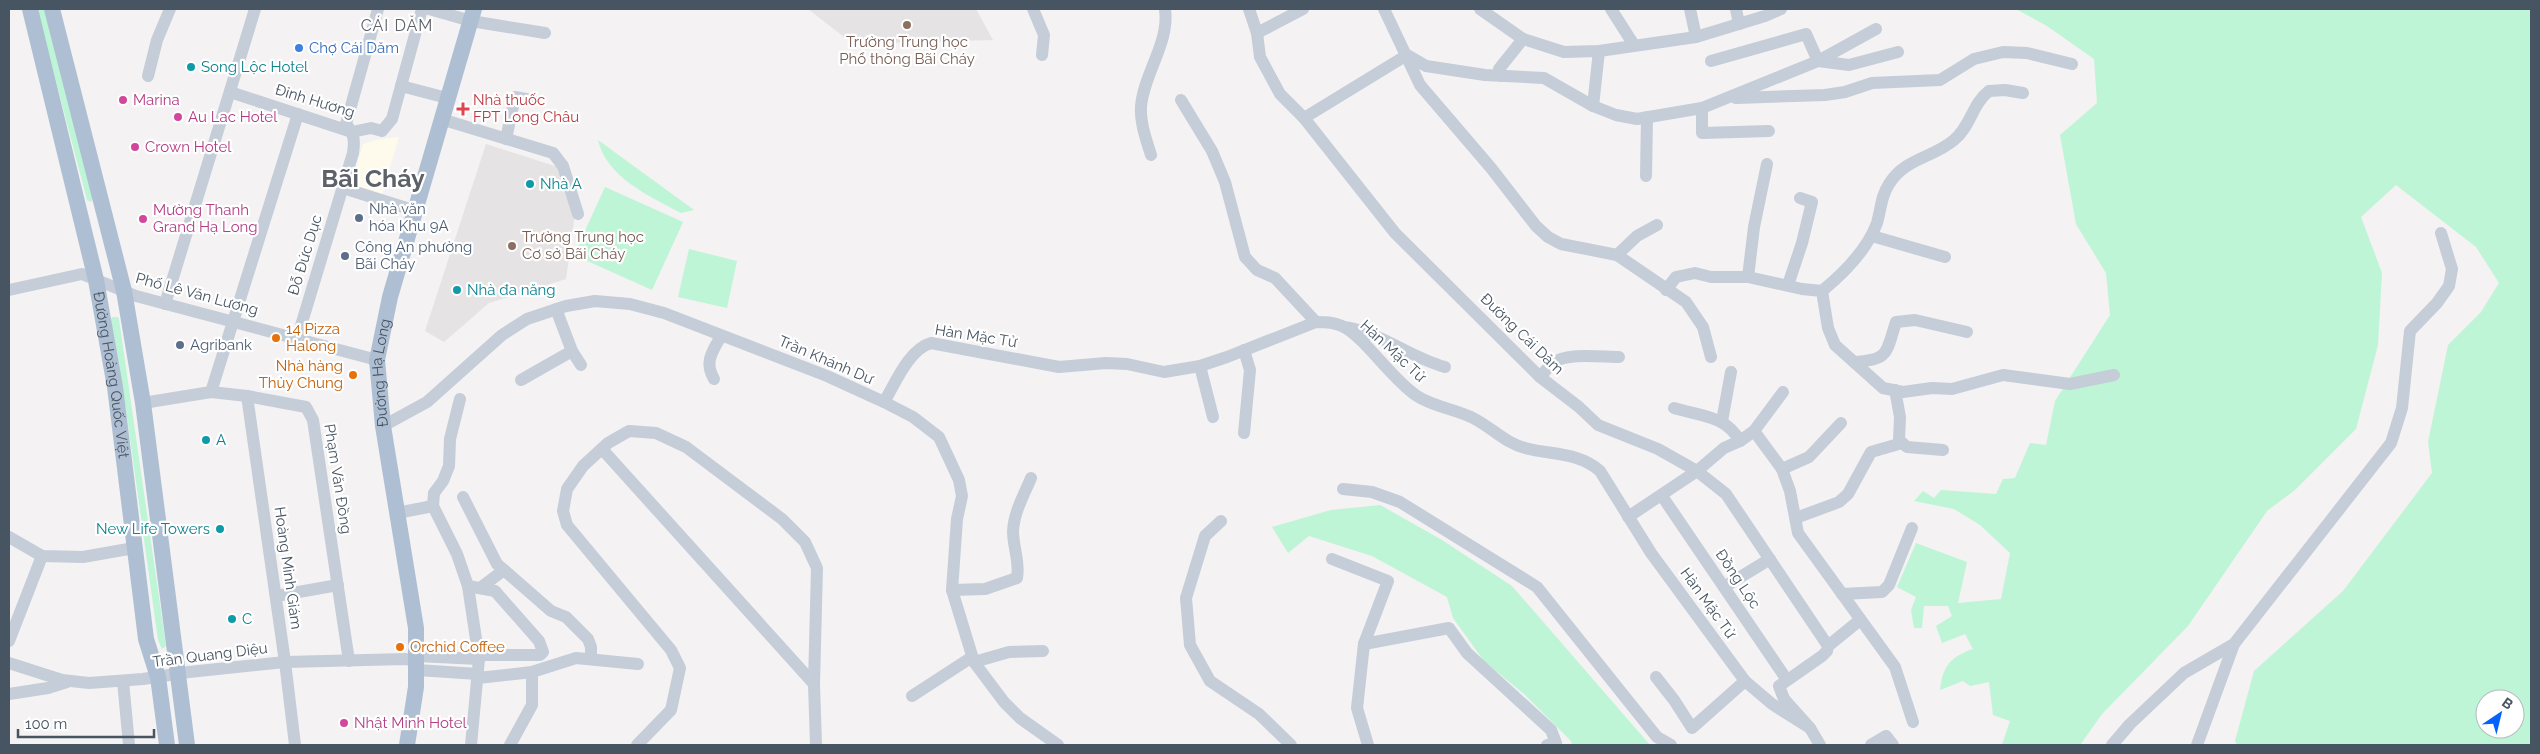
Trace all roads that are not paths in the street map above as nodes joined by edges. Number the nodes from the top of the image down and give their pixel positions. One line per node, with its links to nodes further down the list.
1 (30, 9): 64 (main road, Đường Hoàng Quốc Việt)
2 (52, 9): 68 (main road, Đường Hoàng Quốc Việt)
3 (170, 9): 33 (street)
4 (255, 9): 36 (street)
5 (378, 9): 49 (street, Đỗ Đức Dục)
6 (422, 9): 35 (street, Đỉnh Hương)
7 (429, 9): 18 (street)
8 (1033, 9): 28 (street)
9 (1165, 9): 51 (street)
10 (1249, 9): 22 (street, Đường Cái Dăm)
11 (1303, 9): 22 (street)
12 (1384, 9): 29 (street)
13 (1480, 9): 24 (street)
14 (1611, 9): 25 (street)
15 (1690, 9): 23 (street)
16 (1736, 9): 19 (street)
17 (1781, 9): 19 (street)
18 (473, 15): 21 (street); 38 (main road, Đường Hạ Long)
19 (1739, 24): 23 (street)
20 (1876, 29): 31 (street)
21 (545, 33)
22 (1257, 33): 46 (street, Đường Cái Dăm)
23 (1696, 37): 25 (street)
24 (1523, 39): 26 (street); 34 (street)
25 (1634, 45): 26 (street)
26 (1599, 51): 42 (street)
27 (1898, 52): 31 (street)
28 (1042, 55)
29 (1408, 55): 34 (street); 46 (street); 61 (street)
30 (1711, 60): 31 (street)
31 (1818, 61): 39 (street)
32 (2072, 64): 39 (street)
33 (148, 76)
34 (1501, 76): 42 (street)
35 (401, 86): 38 (street); 49 (street, Đỉnh Hương)
36 (230, 92): 44 (street, Đỉnh Hương); 70 (street)
37 (2023, 93): 60 (street)
38 (447, 98): 47 (main road, Đường Hạ Long)
39 (1726, 98): 43 (street)
40 (532, 100): 50 (street)
41 (1182, 100): 73 (street)
42 (1593, 106): 45 (street)
43 (1702, 108): 45 (street); 48 (street)
44 (298, 114): 49 (street, Đỉnh Hương); 72 (street)
45 (1647, 117): 53 (street)
46 (1304, 118): 89 (street, Đường Cái Dăm)
47 (442, 119): 50 (street); 56 (main road, Đường Hạ Long)
48 (1769, 131)
49 (352, 132): 54 (street, Đỗ Đức Dục)
50 (506, 139): 57 (street)
51 (1152, 155)
52 (1767, 164): 63 (street)
53 (1646, 176)
54 (343, 188): 56 (street); 77 (street, Đỗ Đức Dục)
55 (1800, 198): 65 (street)
56 (416, 211): 82 (main road, Đường Hạ Long)
57 (578, 214)
58 (1657, 225): 61 (street)
59 (2441, 233): 137 (street)
60 (1872, 236): 62 (street); 69 (street)
61 (1617, 256): 67 (street)
62 (1945, 257)
63 (1748, 277): 65 (street); 67 (street)
64 (96, 280): 66 (street, Phố Lê Văn Lương); 68 (street, Phố Lê Văn Lương); 123 (main road, Đường Hoàng Quốc Việt)
65 (1788, 285): 69 (street)
66 (9, 290)
67 (1666, 290): 81 (street)
68 (124, 291): 70 (street, Phố Lê Văn Lương); 98 (main road, Đường Hoàng Quốc Việt)
69 (1822, 291): 83 (street)
70 (165, 304): 72 (street, Phố Lê Văn Lương)
71 (556, 309): 76 (street, Trần Khánh Dư); 78 (street); 103 (street, Trần Khánh Dư)
72 (234, 321): 77 (street, Phố Lê Văn Lương); 93 (street)
73 (1316, 322): 74 (street, Hàn Mặc Tử); 79 (street, Hàn Mặc Tử)
74 (1344, 327): 86 (street); 118 (street, Hàn Mặc Tử)
75 (1967, 332): 83 (street)
76 (721, 336): 90 (street); 97 (street, Trần Khánh Dư)
77 (297, 339): 82 (street, Phố Lê Văn Lương)
78 (572, 350): 84 (street); 91 (street)
79 (1244, 350): 85 (street, Hàn Mặc Tử); 105 (street)
80 (1619, 357): 89 (street)
81 (1710, 357)
82 (377, 360): 103 (main road, Đường Hạ Long)
83 (1855, 362): 92 (street)
84 (580, 365)
85 (1200, 366): 97 (street, Hàn Mặc Tử); 100 (street)
86 (1445, 367)
87 (1731, 372): 101 (street)
88 (2114, 376): 92 (street)
89 (1540, 377): 111 (street, Đường Cái Dăm)
90 (714, 379)
91 (520, 380)
92 (1895, 390): 107 (street)
93 (212, 392): 95 (street, Phạm Văn Đồng); 98 (street, Phạm Văn Đồng)
94 (1783, 392): 104 (street)
95 (247, 396): 128 (street, Phạm Văn Đồng); 133 (street, Hoàng Minh Giám)
96 (460, 399): 116 (street)
97 (884, 402): 131 (street, Trần Khánh Dư)
98 (143, 403): 152 (main road, Đường Hoàng Quốc Việt)
99 (1674, 408): 101 (street)
100 (1213, 417)
101 (1722, 421): 106 (street)
102 (1842, 423): 110 (street)
103 (382, 426): 117 (main road, Đường Hạ Long)
104 (1754, 431): 106 (street); 110 (street)
105 (1244, 432)
106 (1740, 441): 111 (street)
107 (1902, 443): 109 (street); 119 (street)
108 (602, 449): 160 (street); 160 (street); 173 (street)
109 (1943, 450)
110 (1782, 469): 119 (street)
111 (1697, 470): 114 (street); 126 (street, Đường Cái Dăm)
112 (1031, 478): 131 (street)
113 (1343, 489): 178 (street)
114 (1662, 496): 118 (street); 130 (street, Đồng Lộc)
115 (463, 497): 127 (street)
116 (433, 506): 117 (street); 129 (street)
117 (396, 513): 147 (main road, Đường Hạ Long)
118 (1628, 518): 159 (street, Hàn Mặc Tử)
119 (1796, 518): 132 (street)
120 (1220, 521): 175 (street)
121 (1912, 528): 132 (street)
122 (9, 537): 124 (street)
123 (134, 548): 124 (street); 154 (main road, Đường Hoàng Quốc Việt)
124 (42, 556): 135 (street)
125 (1332, 559): 136 (street)
126 (1770, 559): 130 (street); 138 (street, Đường Cái Dăm)
127 (504, 570): 129 (street); 143 (street)
128 (338, 585): 133 (street); 145 (street, Phạm Văn Đồng)
129 (474, 587): 140 (street); 142 (street)
130 (1724, 587): 156 (street, Đồng Lộc)
131 (952, 590): 144 (street, Trần Khánh Dư)
132 (1842, 594): 134 (street)
133 (276, 596): 146 (street, Hoàng Minh Giám)
134 (1860, 620): 138 (street); 163 (street)
135 (9, 641)
136 (1364, 644): 176 (street); 177 (street)
137 (2234, 644): 182 (street); 183 (street)
138 (1828, 646): 156 (street)
139 (1044, 651): 144 (street)
140 (542, 652): 141 (street); 148 (street)
141 (522, 656): 142 (street); 151 (street)
142 (479, 657): 147 (street); 153 (street)
143 (592, 658): 148 (street); 150 (street)
144 (973, 659): 162 (street); 174 (street, Trần Khánh Dư)
145 (349, 661): 146 (street, Trần Quang Diệu); 147 (street, Trần Quang Diệu)
146 (285, 662): 152 (street, Trần Quang Diệu); 169 (street, Hoàng Minh Giám)
147 (417, 662): 153 (street); 170 (main road, Đường Hạ Long)
148 (560, 662): 151 (street)
149 (9, 663): 157 (street, Trần Quang Diệu)
150 (638, 664)
151 (528, 672): 153 (street); 172 (street)
152 (177, 674): 154 (street, Trần Quang Diệu); 168 (main road, Đường Hoàng Quốc Việt)
153 (478, 676): 171 (street)
154 (158, 677): 158 (street, Trần Quang Diệu); 167 (main road, Đường Hoàng Quốc Việt)
155 (1656, 678): 159 (street)
156 (1787, 680): 164 (street)
157 (70, 681): 158 (street, Trần Quang Diệu); 161 (street)
158 (123, 681): 166 (street)
159 (1745, 681): 164 (street, Hàn Mặc Tử)
160 (814, 684): 165 (street)
161 (9, 694)
162 (912, 696)
163 (1913, 722)
164 (1810, 728): 179 (street)
165 (815, 742)
166 (129, 745)
167 (167, 745)
168 (187, 745)
169 (295, 745)
170 (407, 745)
171 (471, 745)
172 (510, 745)
173 (636, 745)
174 (1058, 745)
175 (1291, 745)
176 (1368, 745)
177 (1547, 745)
178 (1671, 745)
179 (1820, 745)
180 (1871, 745): 181 (street)
181 (1893, 745)
182 (2112, 745)
183 (2197, 745)

